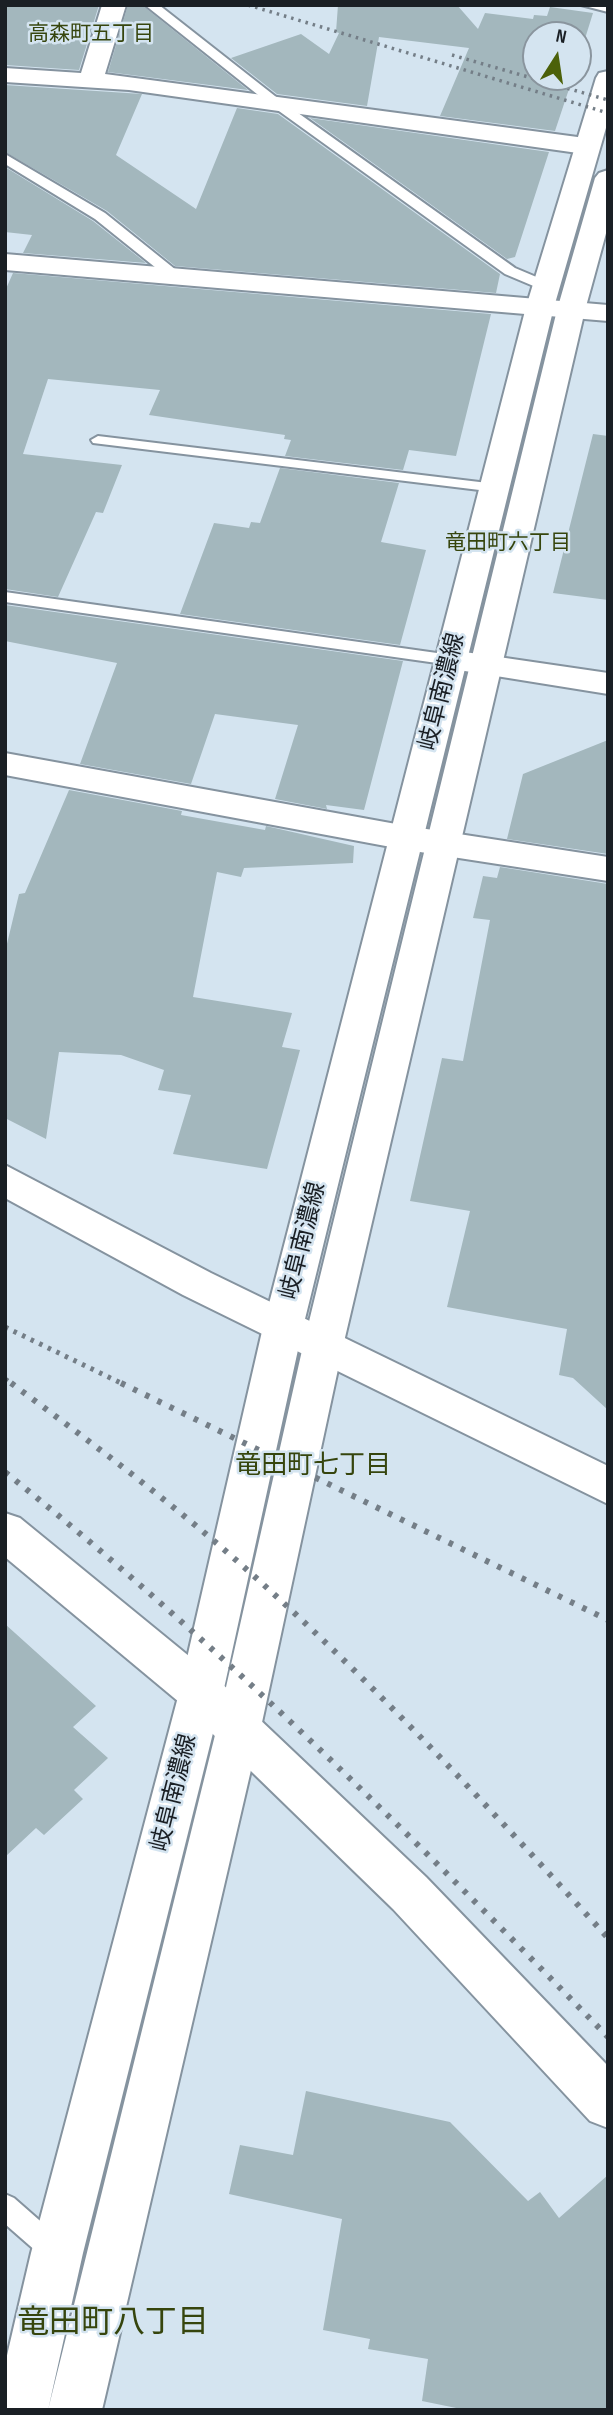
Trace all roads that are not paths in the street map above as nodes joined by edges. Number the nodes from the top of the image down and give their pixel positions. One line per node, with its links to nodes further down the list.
1 (114, 5): 7 (main road)
2 (151, 5): 8 (lane)
3 (587, 5): 4 (lane)
4 (608, 8)
5 (5, 75): 7 (main road)
6 (608, 78): 9 (main road, 岐阜南濃線)
7 (92, 79): 8 (main road)
8 (276, 103): 9 (main road); 14 (lane)
9 (585, 146): 14 (main road, 岐阜南濃線)
10 (5, 158): 13 (lane)
11 (608, 178): 14 (main road, 岐阜南濃線)
12 (5, 262): 13 (main road)
13 (176, 277): 14 (main road)
14 (567, 304): 16 (main road, 岐阜南濃線); 18 (main road, 岐阜南濃線)
15 (98, 440): 16 (lane)
16 (496, 488): 18 (main road, 岐阜南濃線)
17 (5, 597): 18 (lane)
18 (468, 663): 19 (main road); 21 (main road, 岐阜南濃線)
19 (608, 684)
20 (5, 764): 21 (main road)
21 (424, 841): 22 (main road); 24 (main road, 岐阜南濃線); 25 (main road, 岐阜南濃線)
22 (608, 869)
23 (5, 1180): 24 (main road)
24 (283, 1326): 25 (main road); 28 (main road, 岐阜南濃線)
25 (323, 1346): 26 (main road); 29 (main road, 岐阜南濃線)
26 (608, 1486)
27 (5, 1531): 28 (main road)
28 (201, 1693): 29 (main road); 32 (main road, 岐阜南濃線)
29 (239, 1727): 30 (main road); 34 (main road, 岐阜南濃線)
30 (608, 2103)
31 (5, 2207): 32 (lane)
32 (57, 2253): 33 (main road, 岐阜南濃線)
33 (21, 2410)
34 (75, 2410)

